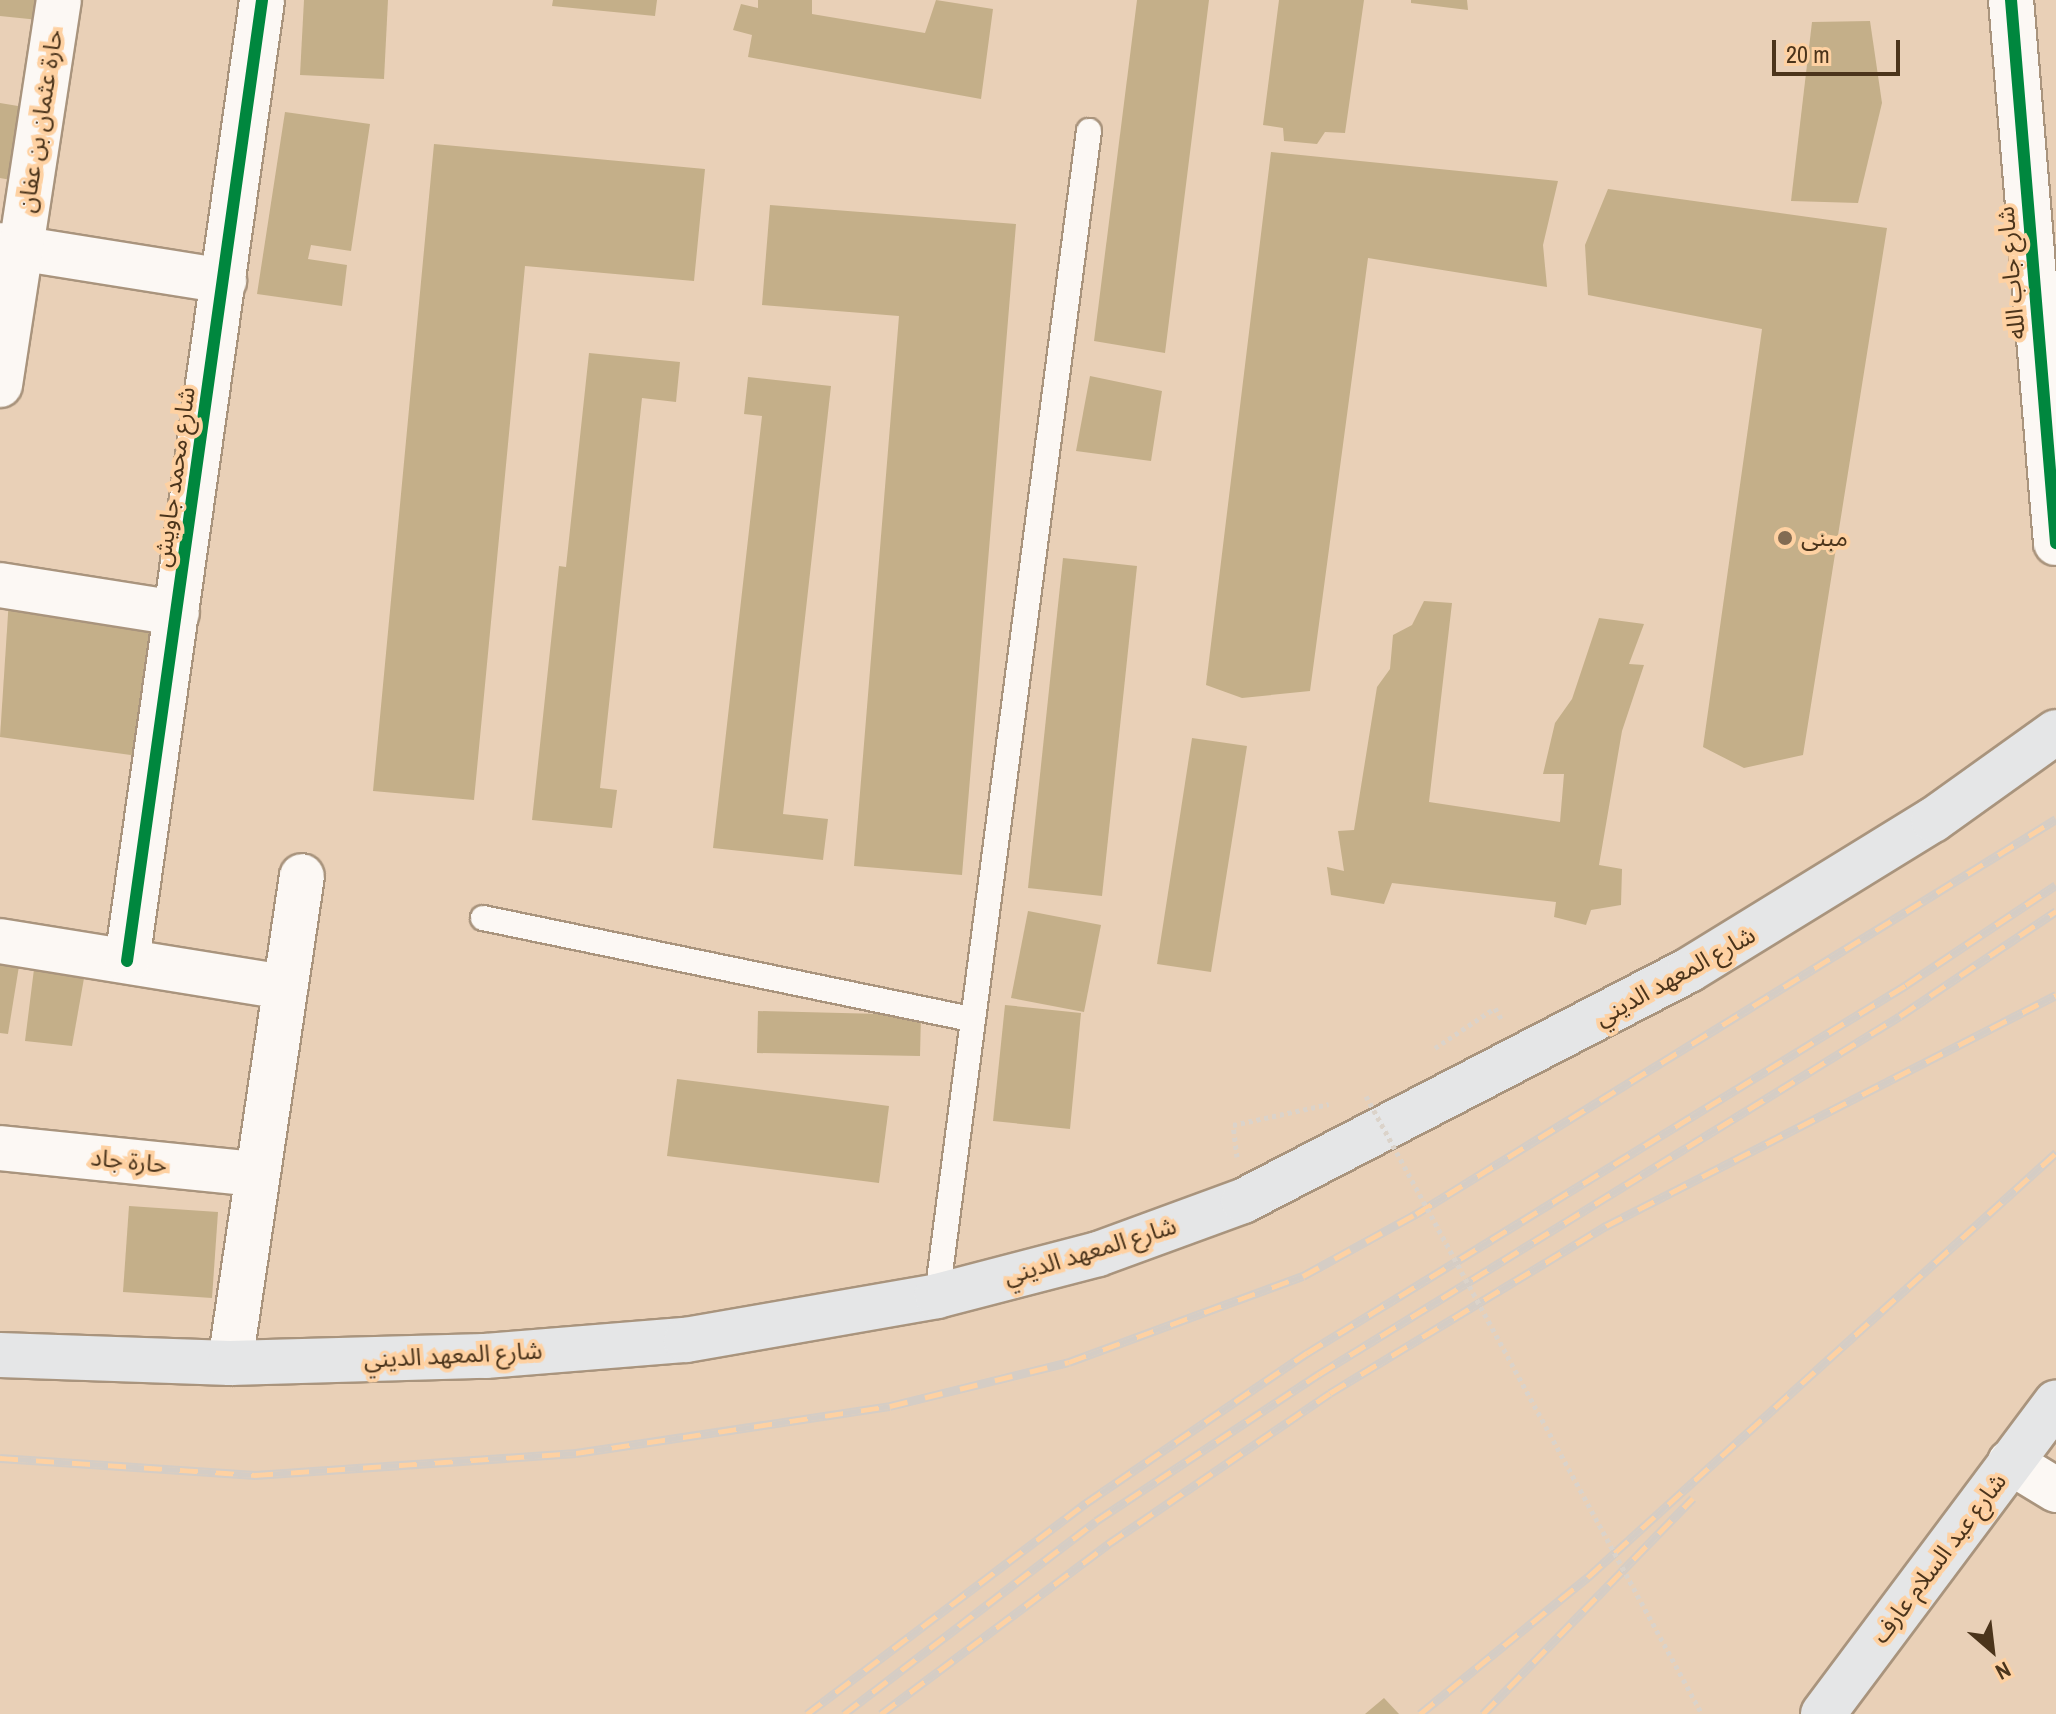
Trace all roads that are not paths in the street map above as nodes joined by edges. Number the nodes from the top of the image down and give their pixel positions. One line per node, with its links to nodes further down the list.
1 (59, 0): 5 (street, حارة عثمان بن عفان)
2 (262, 0): 6 (street, شارع محمد جاويش)
3 (2011, 0): 8 (street, شارع جاب الله)
4 (1089, 131): 17 (lane)
5 (10, 246): 6 (street); 7 (street, حارة عثمان بن عفان)
6 (224, 281): 10 (street, شارع محمد جاويش)
7 (0, 385)
8 (2056, 543)
9 (0, 585): 10 (street)
10 (177, 613): 15 (street, شارع محمد جاويش)
11 (2056, 732): 20 (main road, شارع المعهد الديني)
12 (302, 876): 16 (street)
13 (483, 918): 17 (lane)
14 (0, 941): 15 (street)
15 (127, 961): 16 (street)
16 (285, 987): 19 (street)
17 (970, 1019): 20 (lane)
18 (0, 1148): 19 (street, حارة جاد)
19 (257, 1174): 22 (street)
20 (937, 1296): 22 (main road, شارع المعهد الديني)
21 (0, 1355): 22 (main road, شارع المعهد الديني)
22 (230, 1363)
23 (2056, 1403): 24 (main road, شارع عبد السلام عارف)
24 (2010, 1462): 25 (street); 26 (main road, شارع عبد السلام عارف)
25 (2056, 1490)
26 (1823, 1714)

